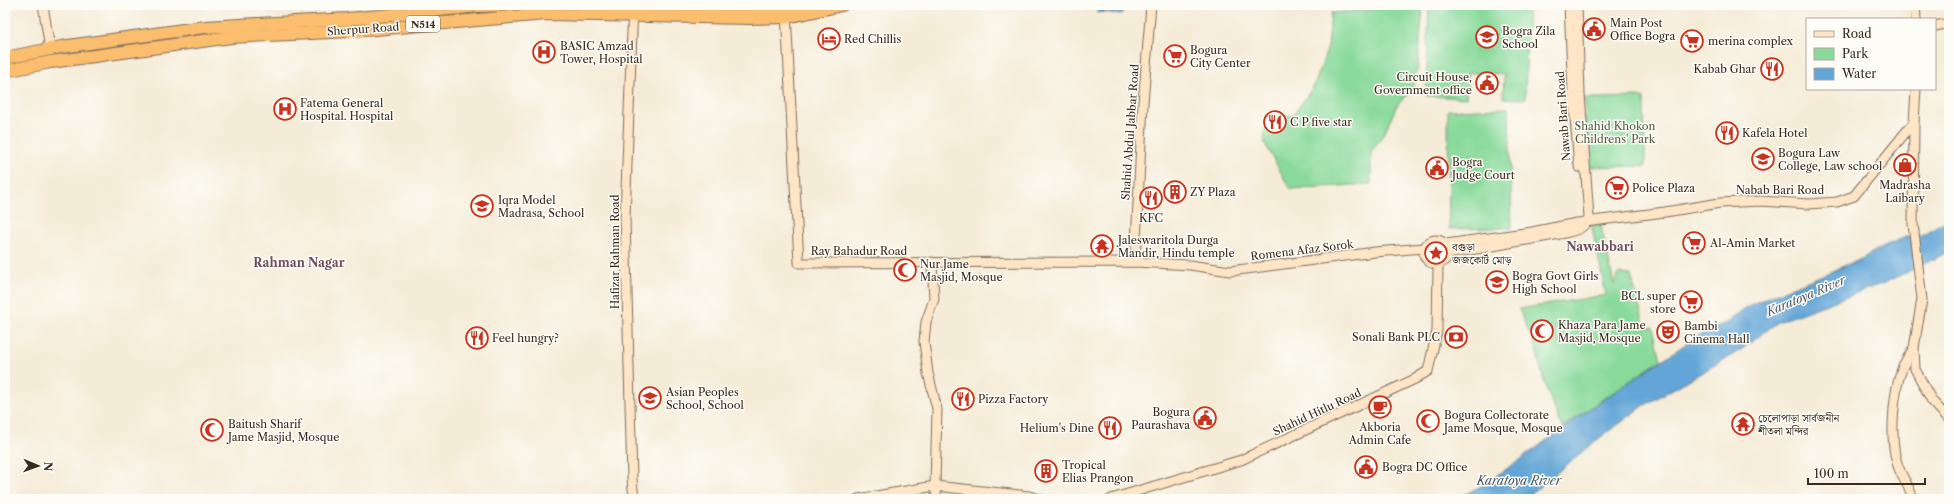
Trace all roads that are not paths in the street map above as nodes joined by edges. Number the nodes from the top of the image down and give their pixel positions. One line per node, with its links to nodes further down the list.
1 (43, 5): 14 (street)
2 (512, 5): 14 (highway, Sherpur Road / N514)
3 (660, 5): 10 (highway, Sherpur Road / N514)
4 (842, 5): 10 (highway, Sherpur Road / N514)
5 (1151, 5): 25 (street, Shahid Abdul Jabbar Road)
6 (1569, 5): 20 (street, Nawab Bari Road)
7 (1577, 5): 19 (street, Nawab Bari Road)
8 (1914, 5): 11 (street)
9 (634, 10): 10 (highway, Sherpur Road / N514); 16 (highway, Sherpur Road / N514); 30 (street, Hafizar Rahman Road)
10 (790, 10): 24 (street, Ray Bahadur Road)
11 (1917, 18)
12 (1949, 23): 13 (street)
13 (1936, 26)
14 (50, 49): 15 (highway, Sherpur Road / N514)
15 (5, 58)
16 (5, 70)
17 (1916, 90): 18 (street)
18 (1914, 122): 19 (street, Nabab Bari Road); 27 (street)
19 (1587, 222): 20 (street, Nabab Bari Road); 23 (street, Nabab Bari Road)
20 (1577, 223): 21 (street, Nabab Bari Road)
21 (1446, 244): 22 (street); 23 (street)
22 (1424, 248): 25 (street, Romena Afaz Sorok); 26 (street)
23 (1448, 254): 26 (street)
24 (932, 262): 25 (street, Ray Bahadur Road); 29 (street)
25 (1134, 262)
26 (1438, 265): 34 (street, Shahid Hitlu Road)
27 (1914, 348): 28 (street); 35 (street)
28 (1949, 419)
29 (935, 486): 31 (street); 32 (street); 33 (street)
30 (634, 499)
31 (858, 499)
32 (937, 499)
33 (1040, 499)
34 (1111, 499)
35 (1913, 499)

